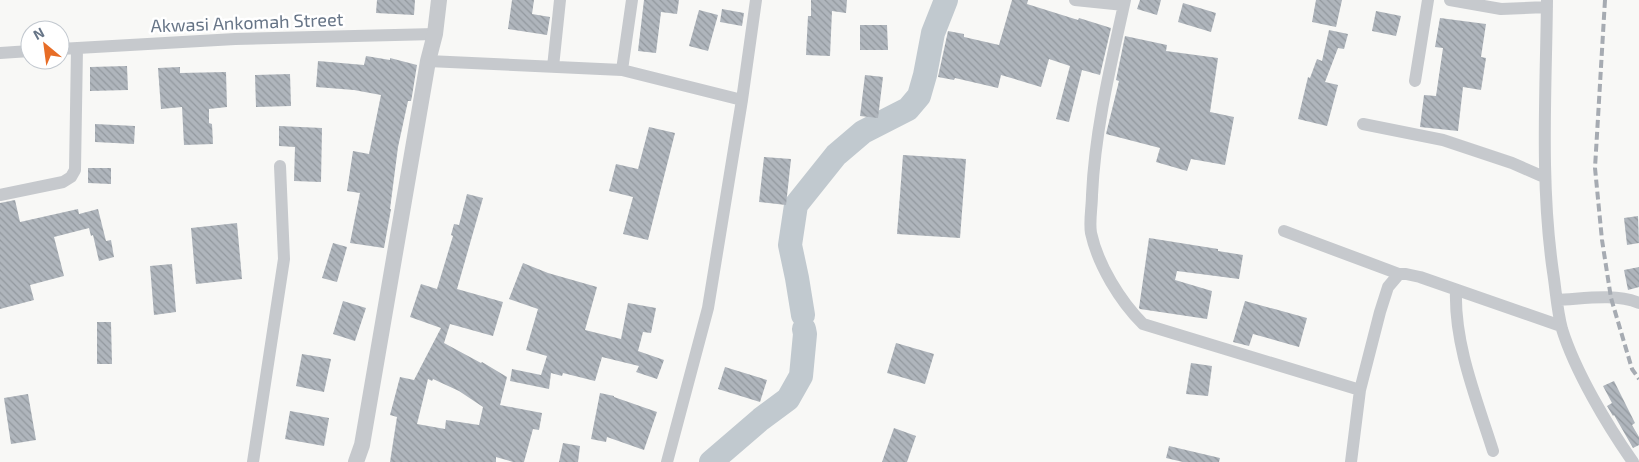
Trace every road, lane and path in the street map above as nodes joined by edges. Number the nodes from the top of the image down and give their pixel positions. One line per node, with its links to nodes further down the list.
1 (439, 0): 10 (street)
2 (560, 0): 16 (street)
3 (632, 0): 17 (street)
4 (756, 0): 19 (street)
5 (1075, 0): 8 (street)
6 (1428, 0): 18 (street)
7 (1450, 0): 9 (street)
8 (1124, 2): 30 (street)
9 (1547, 3): 22 (street)
10 (434, 34): 12 (street, Akwasi Ankomah Street); 15 (street)
11 (70, 48): 12 (street, Akwasi Ankomah Street)
12 (77, 48): 23 (street)
13 (20, 52): 14 (street)
14 (0, 53)
15 (428, 61): 16 (street); 33 (street)
16 (553, 67): 17 (street)
17 (622, 70): 19 (street)
18 (1415, 81)
19 (742, 100): 34 (street)
20 (1363, 124): 22 (street)
21 (280, 166): 32 (street)
22 (1544, 176): 27 (street)
23 (0, 195)
24 (1284, 231): 25 (street)
25 (1399, 274): 26 (street); 30 (street)
26 (1456, 290): 29 (street); 31 (street)
27 (1557, 300): 28 (street); 29 (street)
28 (1639, 303)
29 (1561, 326): 36 (street)
30 (1360, 390): 35 (street)
31 (1492, 451)
32 (252, 462)
33 (356, 462)
34 (667, 462)
35 (1351, 462)
36 (1633, 462)

